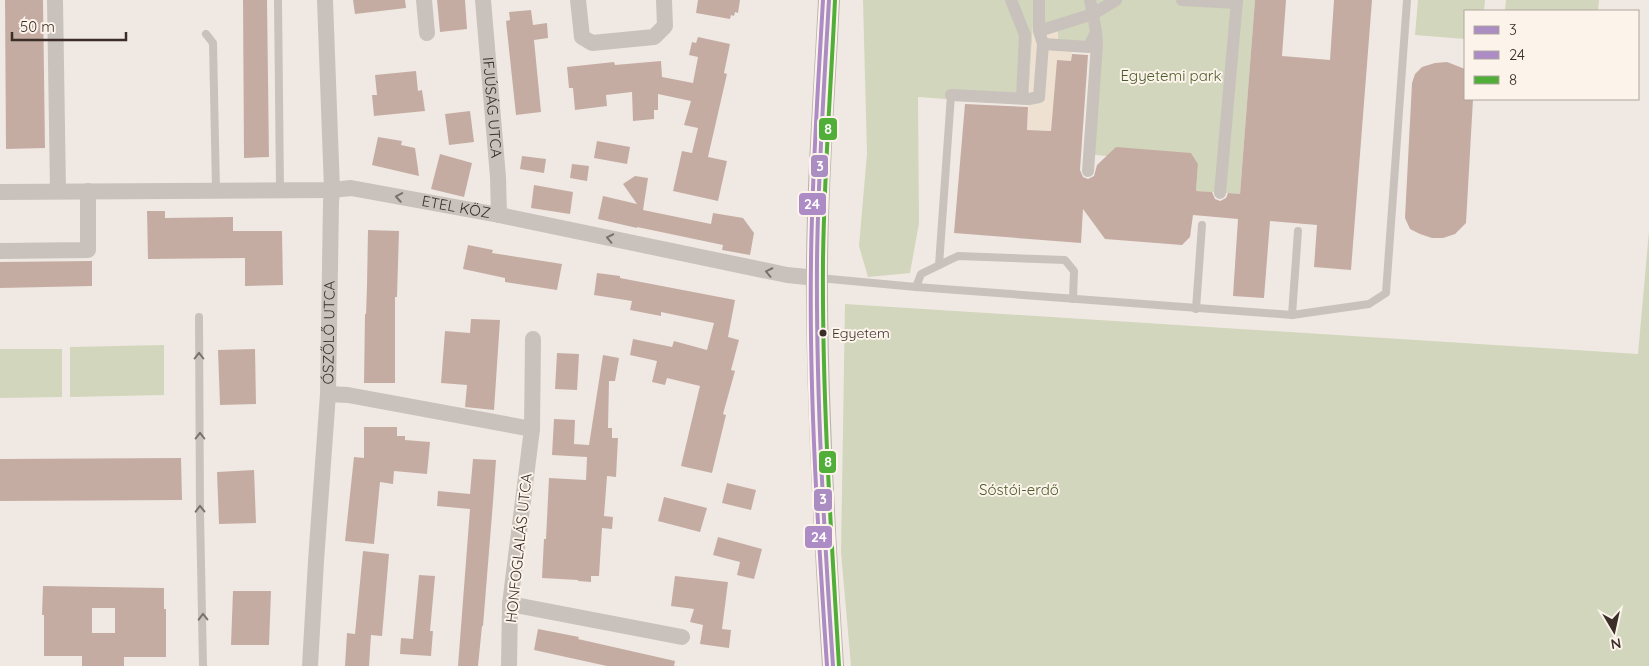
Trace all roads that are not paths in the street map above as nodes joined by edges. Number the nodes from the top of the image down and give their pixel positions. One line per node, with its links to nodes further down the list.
1 (55, 0): 28 (street)
2 (278, 0): 25 (lane)
3 (325, 0): 27 (street, ÓSZŐLŐ UTCA)
4 (424, 0): 18 (street)
5 (483, 0): 32 (street, IFJÚSÁG UTCA)
6 (578, 0): 7 (street)
7 (664, 0)
8 (829, 0): 37 (main road)
9 (1010, 0): 20 (street)
10 (1039, 0): 21 (street)
11 (1090, 0): 16 (street)
12 (1116, 0): 16 (street)
13 (1182, 0): 15 (street)
14 (1407, 0): 41 (lane)
15 (1237, 2): 31 (street)
16 (1093, 14): 17 (street); 21 (street)
17 (1096, 32): 21 (street); 24 (street)
18 (427, 33)
19 (206, 34): 26 (lane)
20 (1025, 37): 21 (street); 23 (street)
21 (1041, 38): 23 (street)
22 (950, 95): 23 (street); 36 (lane)
23 (1022, 98)
24 (1088, 171)
25 (280, 189): 26 (street, ETEL KÖZ); 27 (street, ETEL KÖZ)
26 (216, 190): 29 (street, ETEL KÖZ)
27 (332, 190): 32 (street, ETEL KÖZ, one-way to 27); 44 (street, ÓSZŐLŐ UTCA)
28 (58, 191): 29 (street, ETEL KÖZ); 30 (street, ETEL KÖZ)
29 (88, 191): 35 (street)
30 (0, 192)
31 (1220, 192)
32 (499, 215): 37 (street, ETEL KÖZ, one-way to 32)
33 (1202, 225): 40 (lane)
34 (1298, 231): 41 (lane)
35 (0, 251)
36 (940, 265): 38 (lane); 39 (lane)
37 (817, 278): 38 (lane); 51 (main road)
38 (916, 287): 39 (lane)
39 (1073, 299): 40 (lane)
40 (1196, 308): 41 (lane)
41 (1292, 315)
42 (199, 318): 48 (lane, one-way to 42)
43 (533, 339): 45 (street, HONFOGLALÁS UTCA)
44 (328, 394): 45 (street); 49 (street, ÓSZŐLŐ UTCA)
45 (532, 429): 46 (street, HONFOGLALÁS UTCA)
46 (510, 604): 47 (street); 50 (street, HONFOGLALÁS UTCA)
47 (682, 637)
48 (203, 666)
49 (310, 666)
50 (509, 666)
51 (833, 666)

